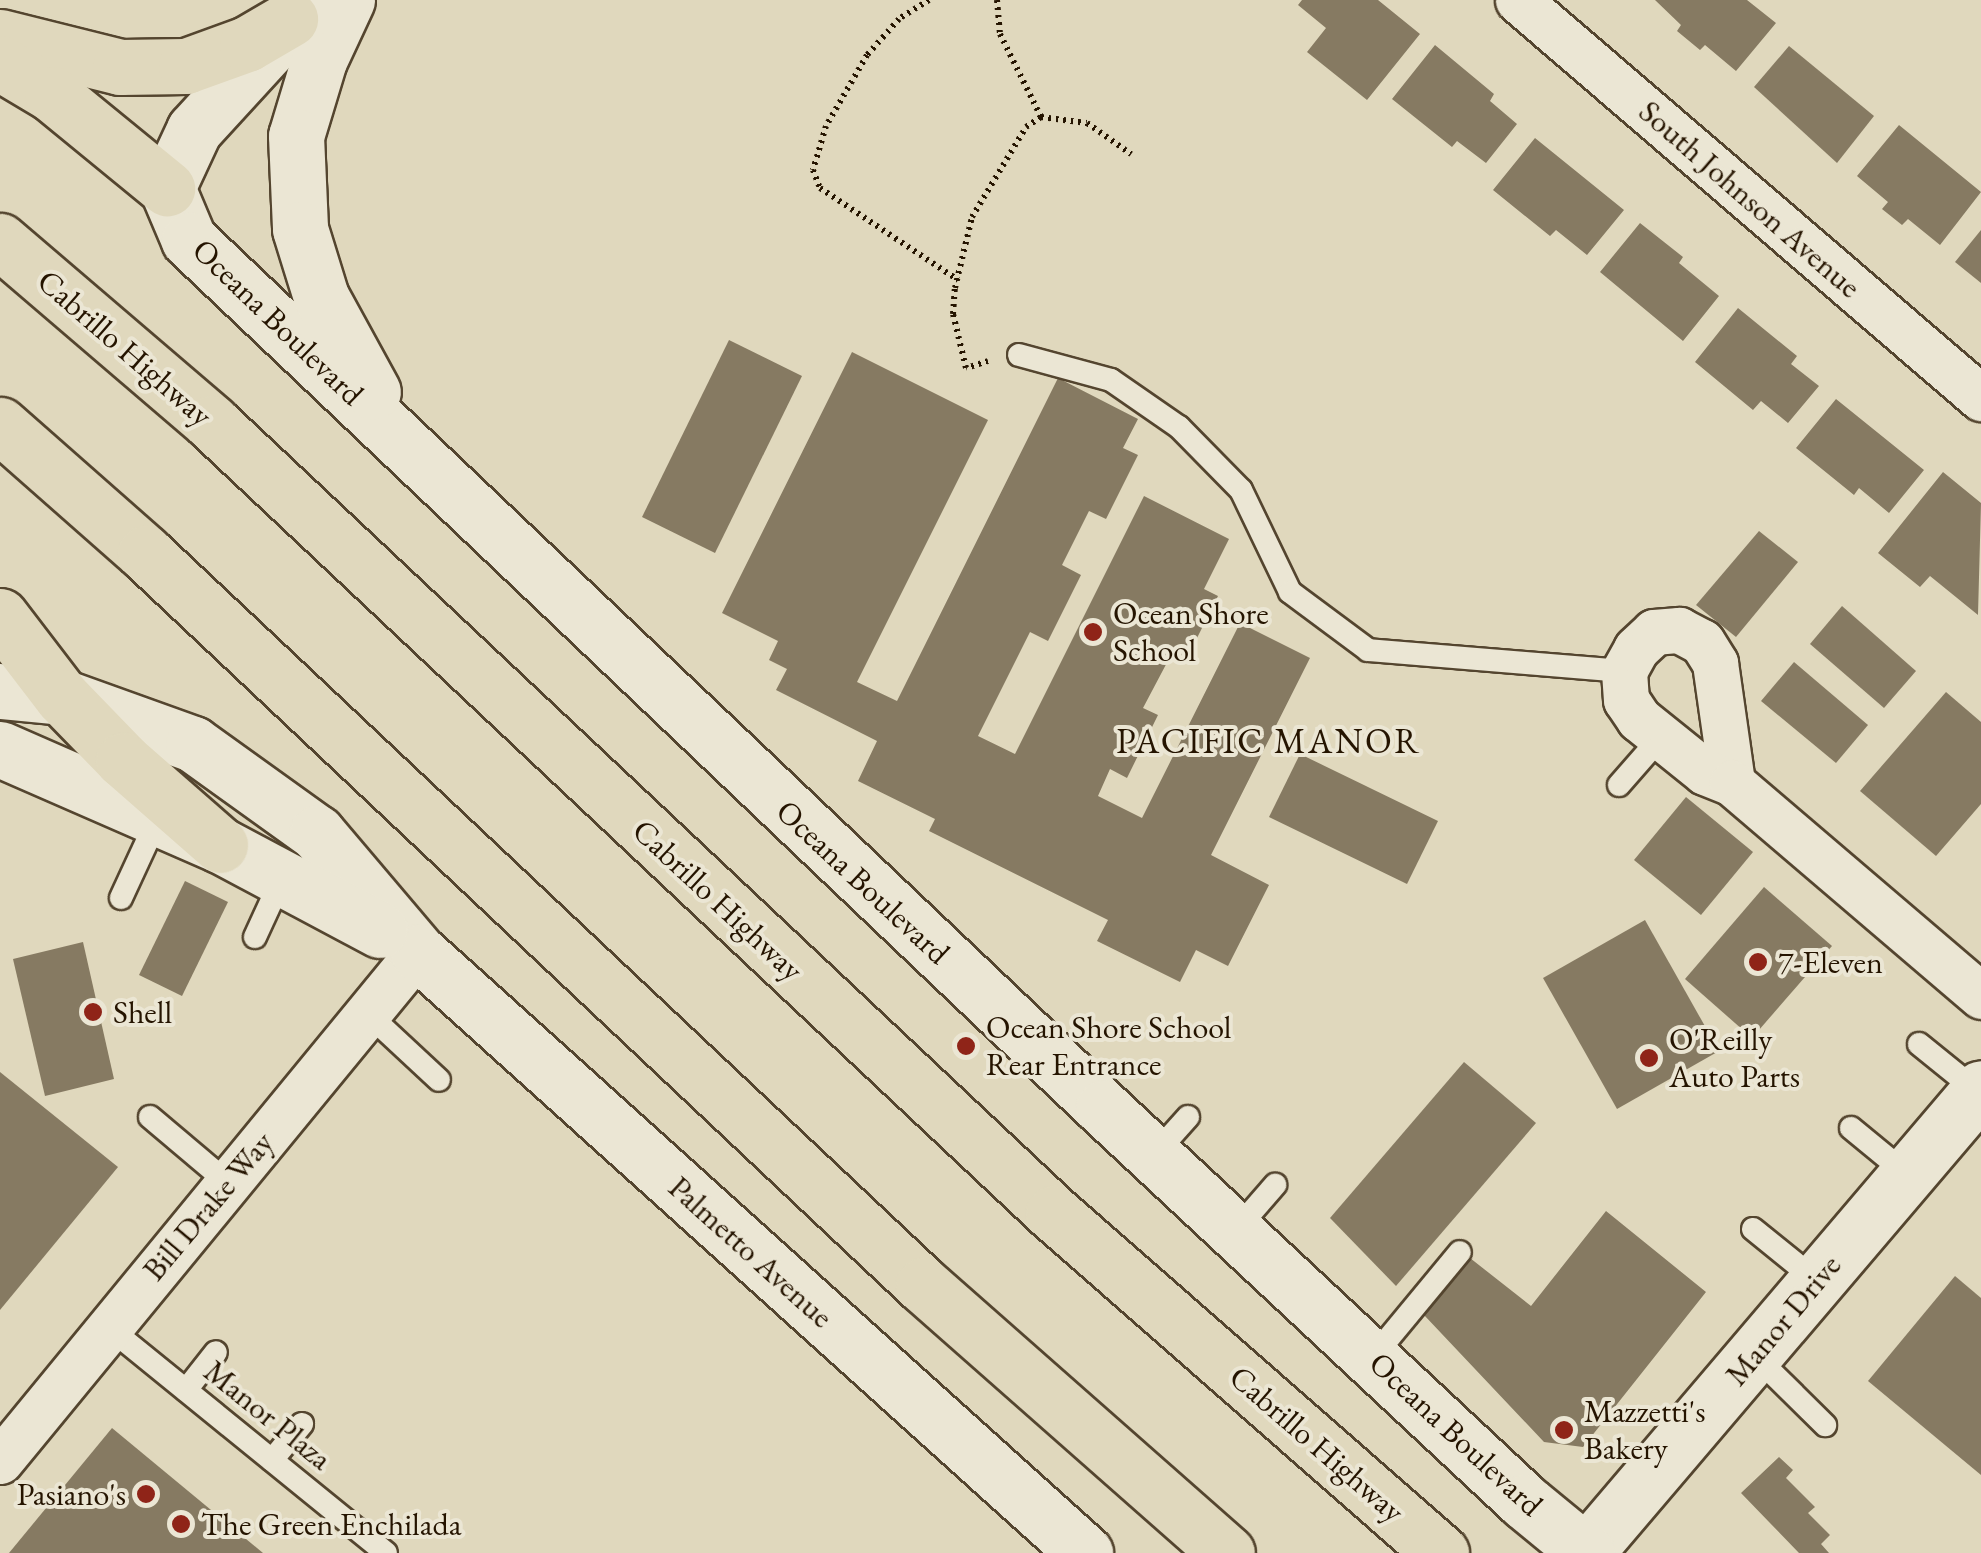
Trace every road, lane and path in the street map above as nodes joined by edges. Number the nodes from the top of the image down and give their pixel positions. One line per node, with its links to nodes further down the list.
1 (347, 0): 17 (main road)
2 (929, 0): 12 (path)
3 (997, 0): 8 (path)
4 (1518, 0): 15 (street, South Johnson Avenue)
5 (302, 10): 6 (highway); 10 (main road)
6 (0, 36)
7 (0, 63): 10 (highway)
8 (1041, 118): 9 (path); 12 (path)
9 (1130, 154)
10 (166, 188): 17 (main road, Oceana Boulevard)
11 (0, 240): 58 (highway, Cabrillo Highway)
12 (958, 280): 14 (path)
13 (1018, 355): 19 (lane)
14 (966, 368)
15 (1981, 398)
16 (0, 425): 57 (highway)
17 (399, 438): 43 (main road, Oceana Boulevard)
18 (0, 616): 21 (highway)
19 (1624, 671): 22 (street); 24 (street)
20 (0, 691): 21 (main road, Palmetto Avenue)
21 (62, 697): 27 (highway); 31 (main road, Palmetto Avenue)
22 (1661, 736): 24 (street); 25 (lane)
23 (0, 749): 26 (main road, Palmetto Avenue)
24 (1732, 783): 32 (street)
25 (1619, 785)
26 (158, 818): 27 (main road, Palmetto Avenue); 29 (lane)
27 (220, 845): 28 (main road, Palmetto Avenue)
28 (283, 876): 30 (lane); 31 (main road, Palmetto Avenue)
29 (121, 898)
30 (255, 937)
31 (418, 952): 33 (street, Bill Drake Way); 56 (main road, Palmetto Avenue)
32 (1981, 996)
33 (367, 1014): 35 (lane); 40 (street, Bill Drake Way)
34 (1920, 1044): 36 (lane)
35 (440, 1080)
36 (1979, 1090): 39 (main road, Manor Drive)
37 (150, 1117): 40 (lane)
38 (1851, 1128): 39 (lane)
39 (1907, 1174): 45 (main road, Manor Drive)
40 (228, 1183): 46 (street, Bill Drake Way)
41 (1275, 1185): 43 (lane)
42 (1753, 1229): 45 (lane)
43 (1236, 1230): 48 (main road, Oceana Boulevard)
44 (1460, 1252): 48 (lane)
45 (1816, 1280): 49 (main road, Manor Drive)
46 (108, 1327): 50 (lane, Manor Plaza); 54 (street, Bill Drake Way)
47 (216, 1352): 50 (lane)
48 (1373, 1356): 59 (main road, Oceana Boulevard)
49 (1754, 1356): 52 (lane); 59 (main road, Manor Drive)
50 (186, 1390): 53 (lane, Manor Plaza)
51 (302, 1424): 53 (lane)
52 (1825, 1425)
53 (272, 1460): 55 (lane, Manor Plaza)
54 (0, 1461)
55 (386, 1553)
56 (1085, 1553)
57 (1227, 1553)
58 (1441, 1553)
59 (1586, 1553)

